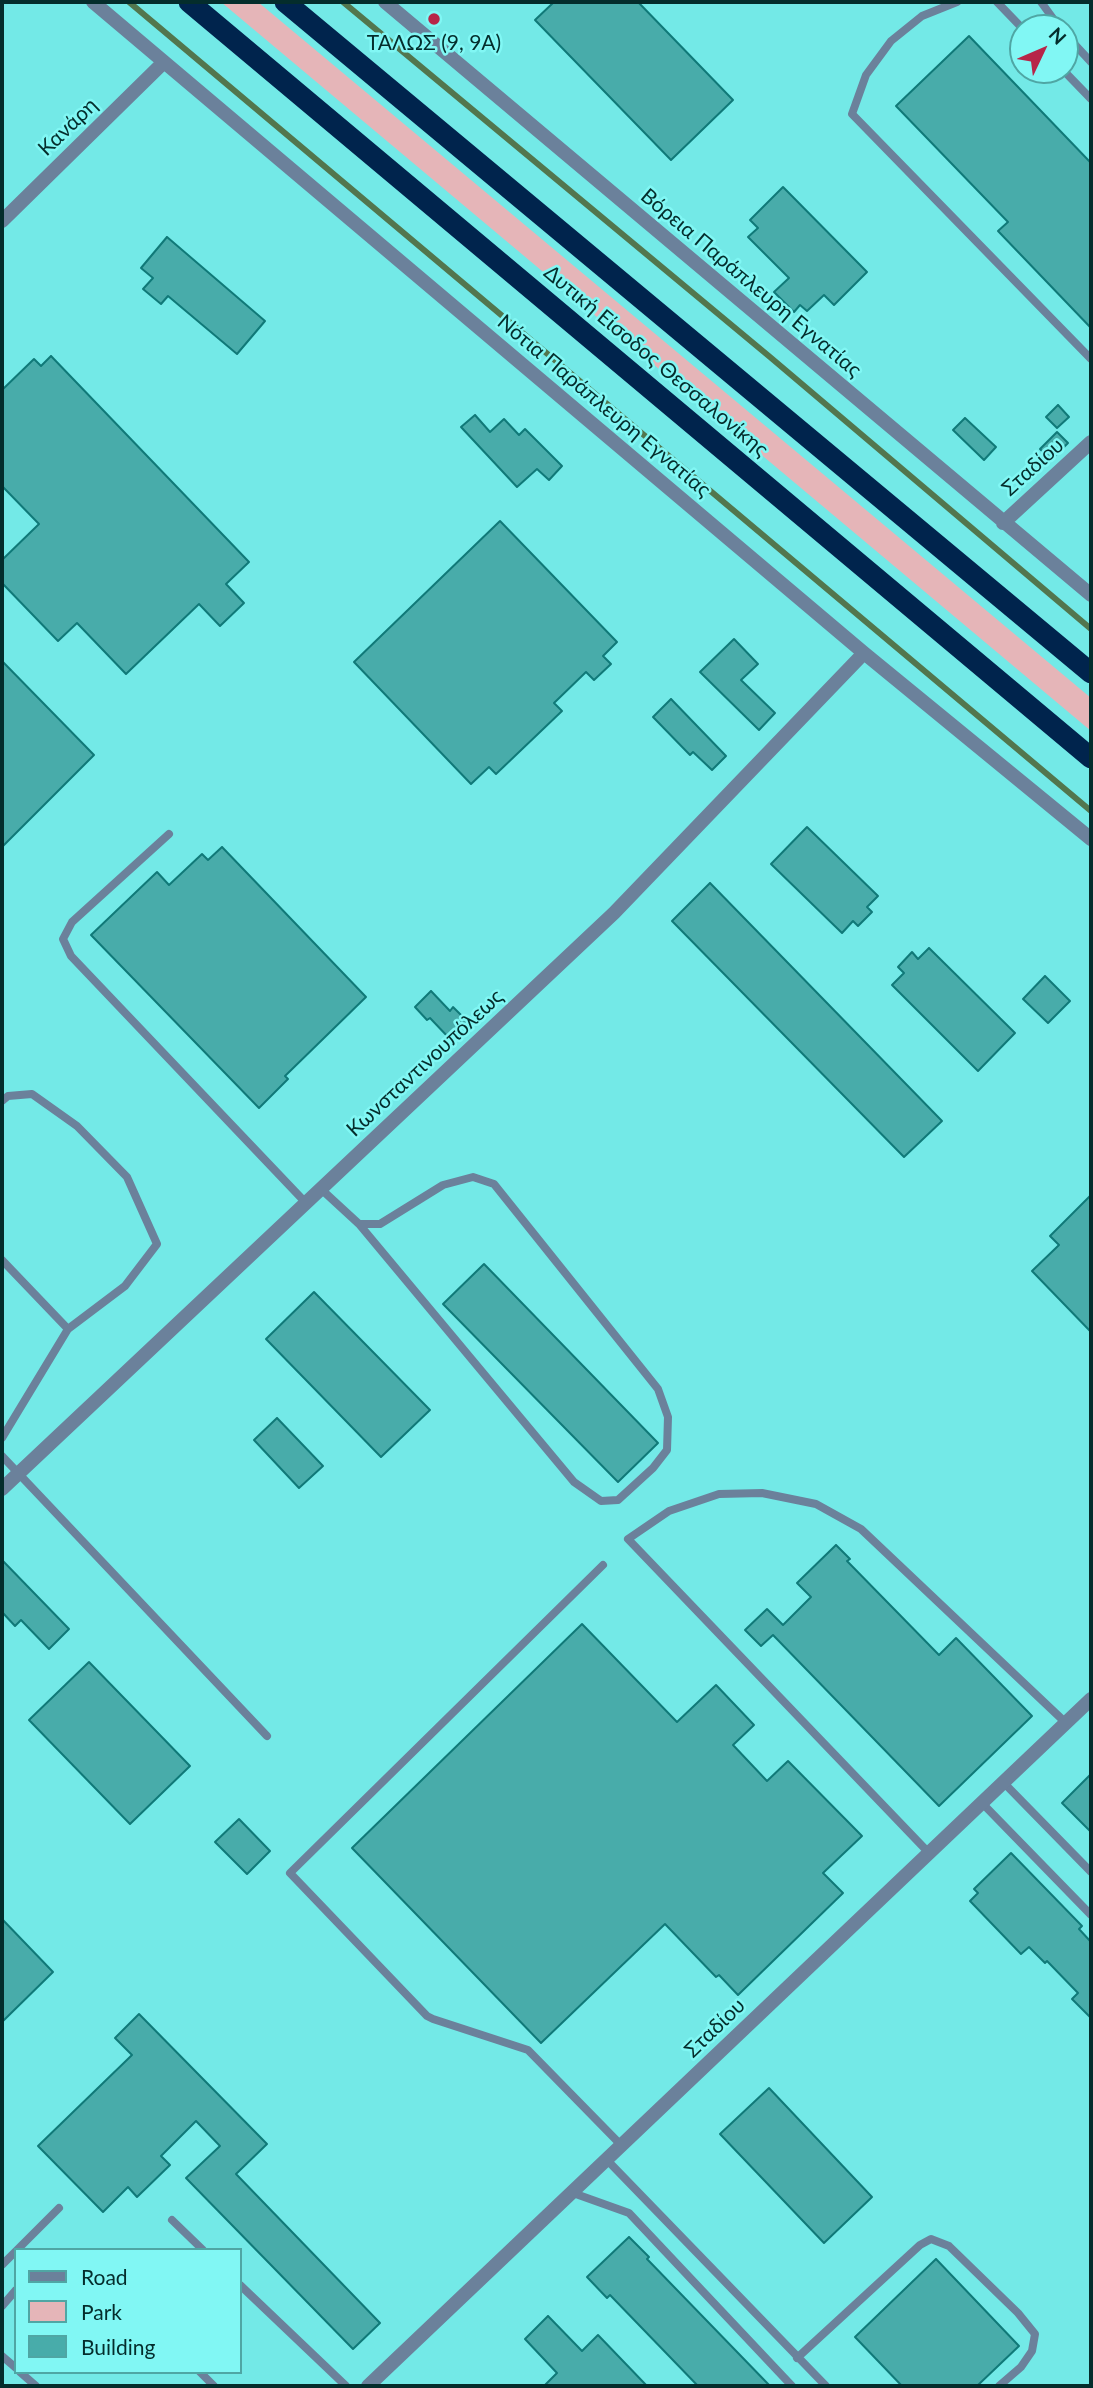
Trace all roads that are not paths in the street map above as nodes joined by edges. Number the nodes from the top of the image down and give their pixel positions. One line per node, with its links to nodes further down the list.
1 (93, 2): 7 (street, Νότια Παράπλευρη Εγνατίας)
2 (189, 2): 18 (highway, Δυτική Είσοδος Θεσσαλονίκης)
3 (285, 2): 17 (highway, Δυτική Είσοδος Θεσσαλονίκης)
4 (385, 2): 14 (street, Βόρεια Παράπλευρη Εγνατίας)
5 (957, 2): 12 (lane)
6 (1079, 49): 8 (lane)
7 (164, 62): 11 (street, Κανάρη); 16 (street, Νότια Παράπλευρη Εγνατίας)
8 (1091, 62)
9 (1077, 84): 10 (lane)
10 (1091, 99)
11 (2, 221)
12 (1091, 359)
13 (1091, 442): 14 (street, Σταδίου)
14 (1003, 523): 15 (street, Βόρεια Παράπλευρη Εγνατίας)
15 (1091, 595)
16 (864, 653): 20 (street, Νότια Παράπλευρη Εγνατίας); 22 (street, Κωνσταντινουπόλεως)
17 (1091, 673)
18 (1091, 758)
19 (169, 834): 23 (lane)
20 (1091, 839)
21 (2, 1101): 26 (lane)
22 (321, 1189): 23 (street, Κωνσταντινουπόλεως); 24 (lane)
23 (306, 1203): 29 (street, Κωνσταντινουπόλεως)
24 (359, 1224): 24 (lane)
25 (2, 1260): 26 (lane)
26 (68, 1329): 27 (lane)
27 (2, 1438)
28 (2, 1456): 29 (lane)
29 (19, 1474): 30 (street, Κωνσταντινουπόλεως); 34 (lane)
30 (2, 1489)
31 (603, 1565): 40 (lane)
32 (1091, 1699): 33 (street, Σταδίου)
33 (1066, 1723): 35 (street, Σταδίου); 37 (lane)
34 (267, 1736)
35 (1004, 1783): 36 (street, Σταδίου); 38 (lane)
36 (982, 1803): 37 (street, Σταδίου); 39 (lane)
37 (929, 1853): 40 (street, Σταδίου)
38 (1091, 1872)
39 (1091, 1915)
40 (622, 2146): 41 (street, Σταδίου)
41 (607, 2160): 42 (street, Σταδίου); 52 (lane)
42 (573, 2193): 56 (street, Σταδίου); 57 (lane)
43 (59, 2208): 45 (lane)
44 (172, 2220): 46 (lane)
45 (18, 2248)
46 (201, 2248)
47 (14, 2252): 48 (lane)
48 (2, 2265)
49 (242, 2287): 55 (lane)
50 (14, 2292): 51 (lane)
51 (2, 2306)
52 (797, 2358): 58 (lane); 59 (lane)
53 (22, 2374): 54 (lane)
54 (36, 2386)
55 (346, 2386)
56 (368, 2386)
57 (792, 2386)
58 (826, 2386)
59 (999, 2386)

